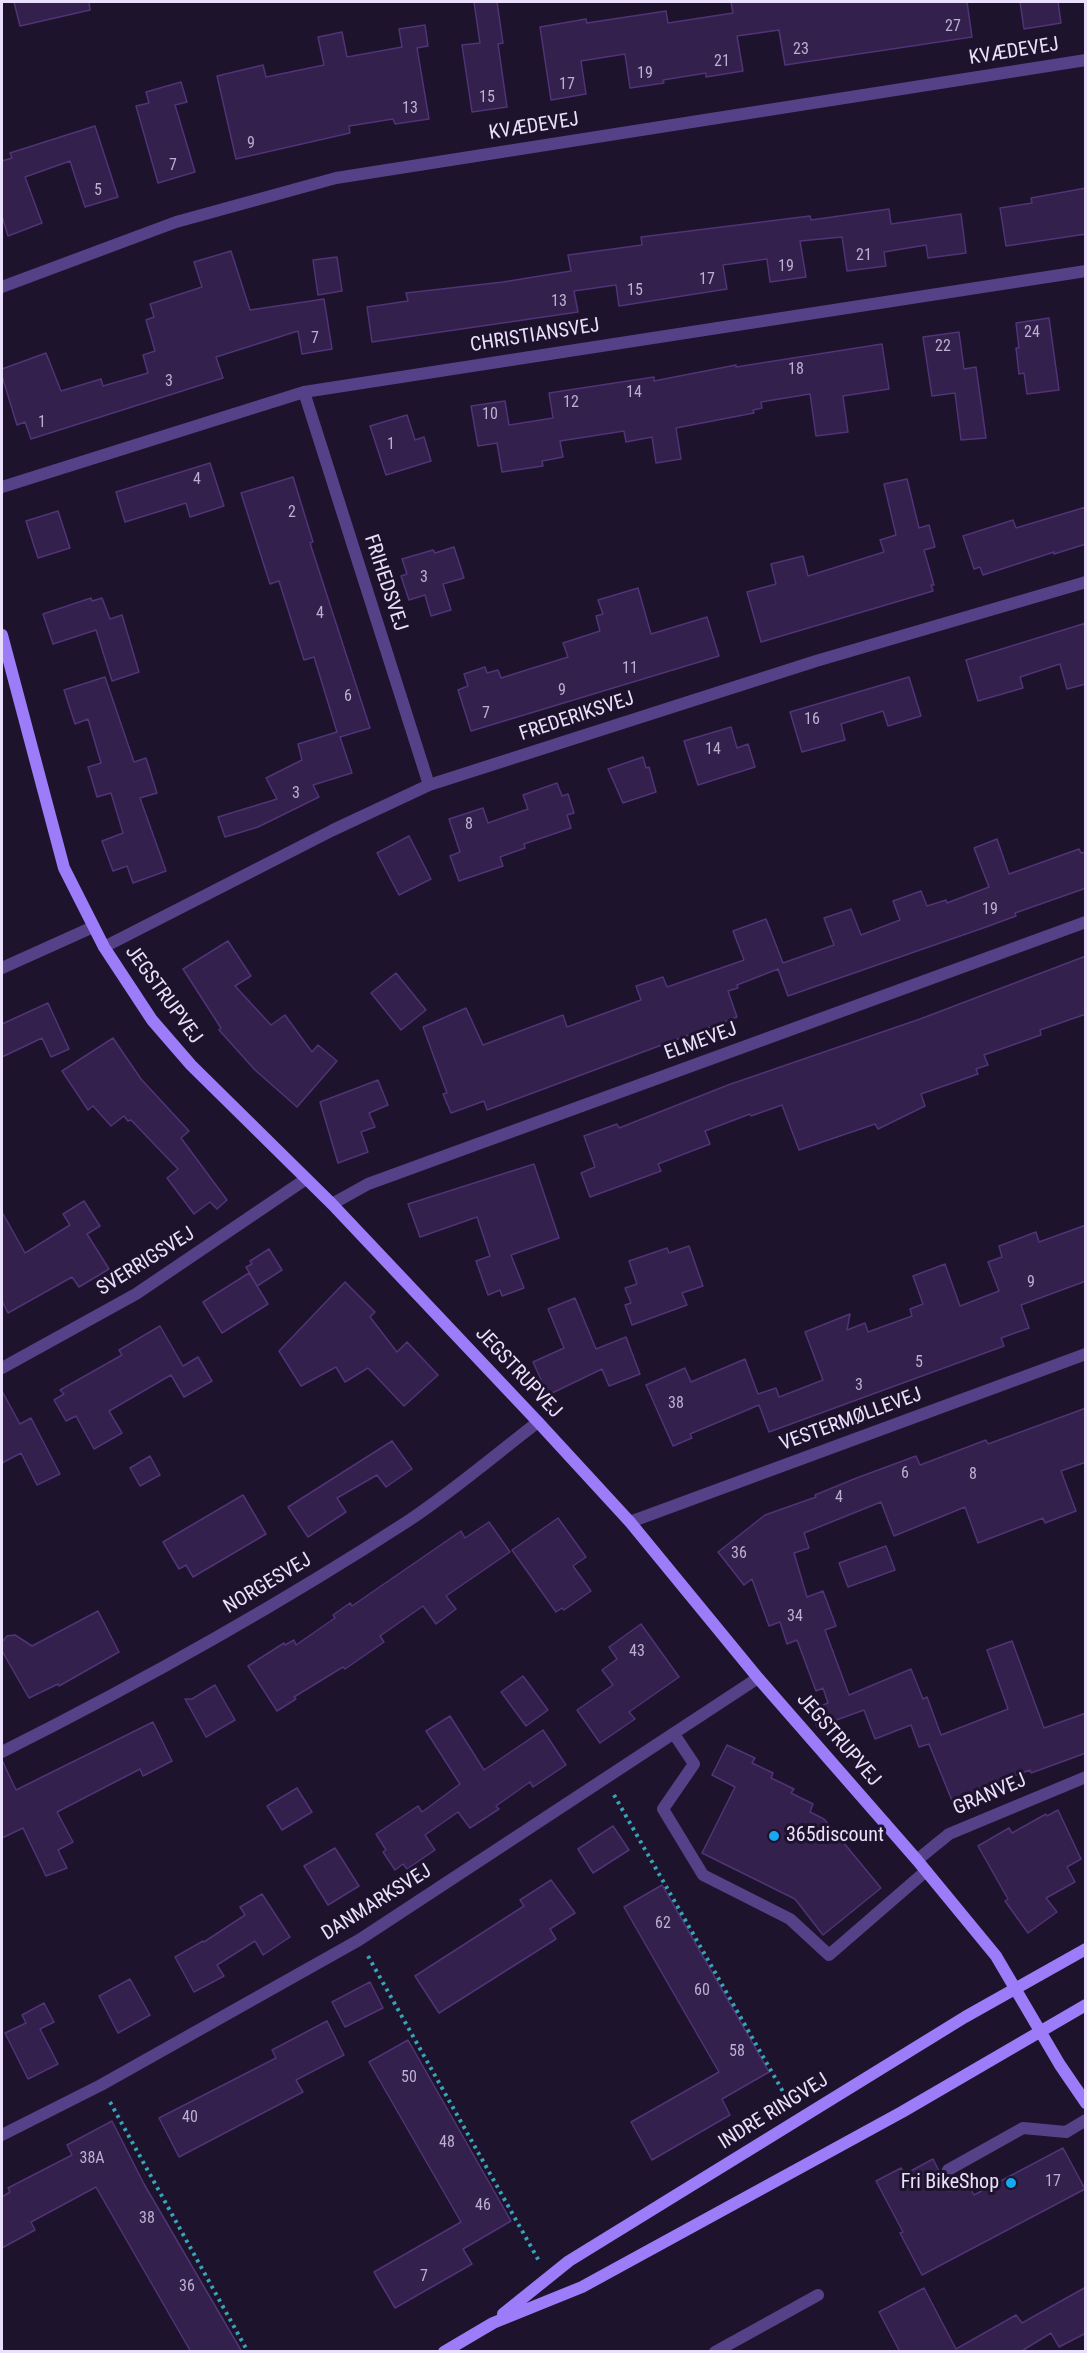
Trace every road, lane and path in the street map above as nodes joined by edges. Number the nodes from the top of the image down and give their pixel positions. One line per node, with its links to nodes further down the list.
1 (1086, 60): 3 (street, KVÆDEVEJ)
2 (1086, 271): 4 (street, CHRISTIANSVEJ)
3 (2, 287)
4 (304, 392): 5 (street, CHRISTIANSVEJ); 8 (street, FRIHEDSVEJ)
5 (2, 488)
6 (1086, 582): 8 (street, FREDERIKSVEJ)
7 (2, 635): 10 (street, JEGSTRUPVEJ)
8 (429, 785): 11 (street, FREDERIKSVEJ)
9 (1086, 922): 14 (street, ELMEVEJ)
10 (93, 927): 11 (street, JEGSTRUPVEJ); 12 (street)
11 (104, 947): 13 (street, JEGSTRUPVEJ)
12 (2, 968)
13 (306, 1179): 14 (street, JEGSTRUPVEJ); 16 (street, SVERRIGSVEJ)
14 (332, 1204): 17 (street, JEGSTRUPVEJ)
15 (1086, 1354): 18 (street, VESTERMØLLEVEJ)
16 (2, 1368)
17 (538, 1422): 18 (street, JEGSTRUPVEJ); 21 (street, NORGESVEJ)
18 (630, 1522): 19 (street, JEGSTRUPVEJ)
19 (758, 1678): 20 (street, DANMARKSVEJ); 24 (street, JEGSTRUPVEJ)
20 (674, 1734): 23 (street, DANMARKSVEJ); 25 (street)
21 (2, 1752)
22 (1086, 1777): 24 (street, GRANVEJ)
23 (604, 1779): 26 (street, DANMARKSVEJ); 33 (path)
24 (917, 1860): 25 (street, JEGSTRUPVEJ)
25 (926, 1871): 28 (street, JEGSTRUPVEJ)
26 (359, 1940): 31 (street, DANMARKSVEJ); 37 (path)
27 (1086, 1949): 28 (street, INDRE RINGVEJ)
28 (1016, 1989): 30 (street, JEGSTRUPVEJ); 33 (street, INDRE RINGVEJ)
29 (1086, 2005): 30 (street, INDRE RINGVEJ)
30 (1040, 2031): 32 (street, JEGSTRUPVEJ); 39 (street, INDRE RINGVEJ)
31 (101, 2085): 35 (street, DANMARKSVEJ); 40 (path)
32 (1086, 2103)
33 (799, 2119): 37 (street, INDRE RINGVEJ)
34 (1086, 2120): 36 (street)
35 (2, 2135)
36 (948, 2170)
37 (548, 2278): 39 (street, INDRE RINGVEJ)
38 (818, 2295): 42 (street)
39 (493, 2323): 41 (street, INDRE RINGVEJ)
40 (248, 2352)
41 (444, 2352)
42 (715, 2352)

